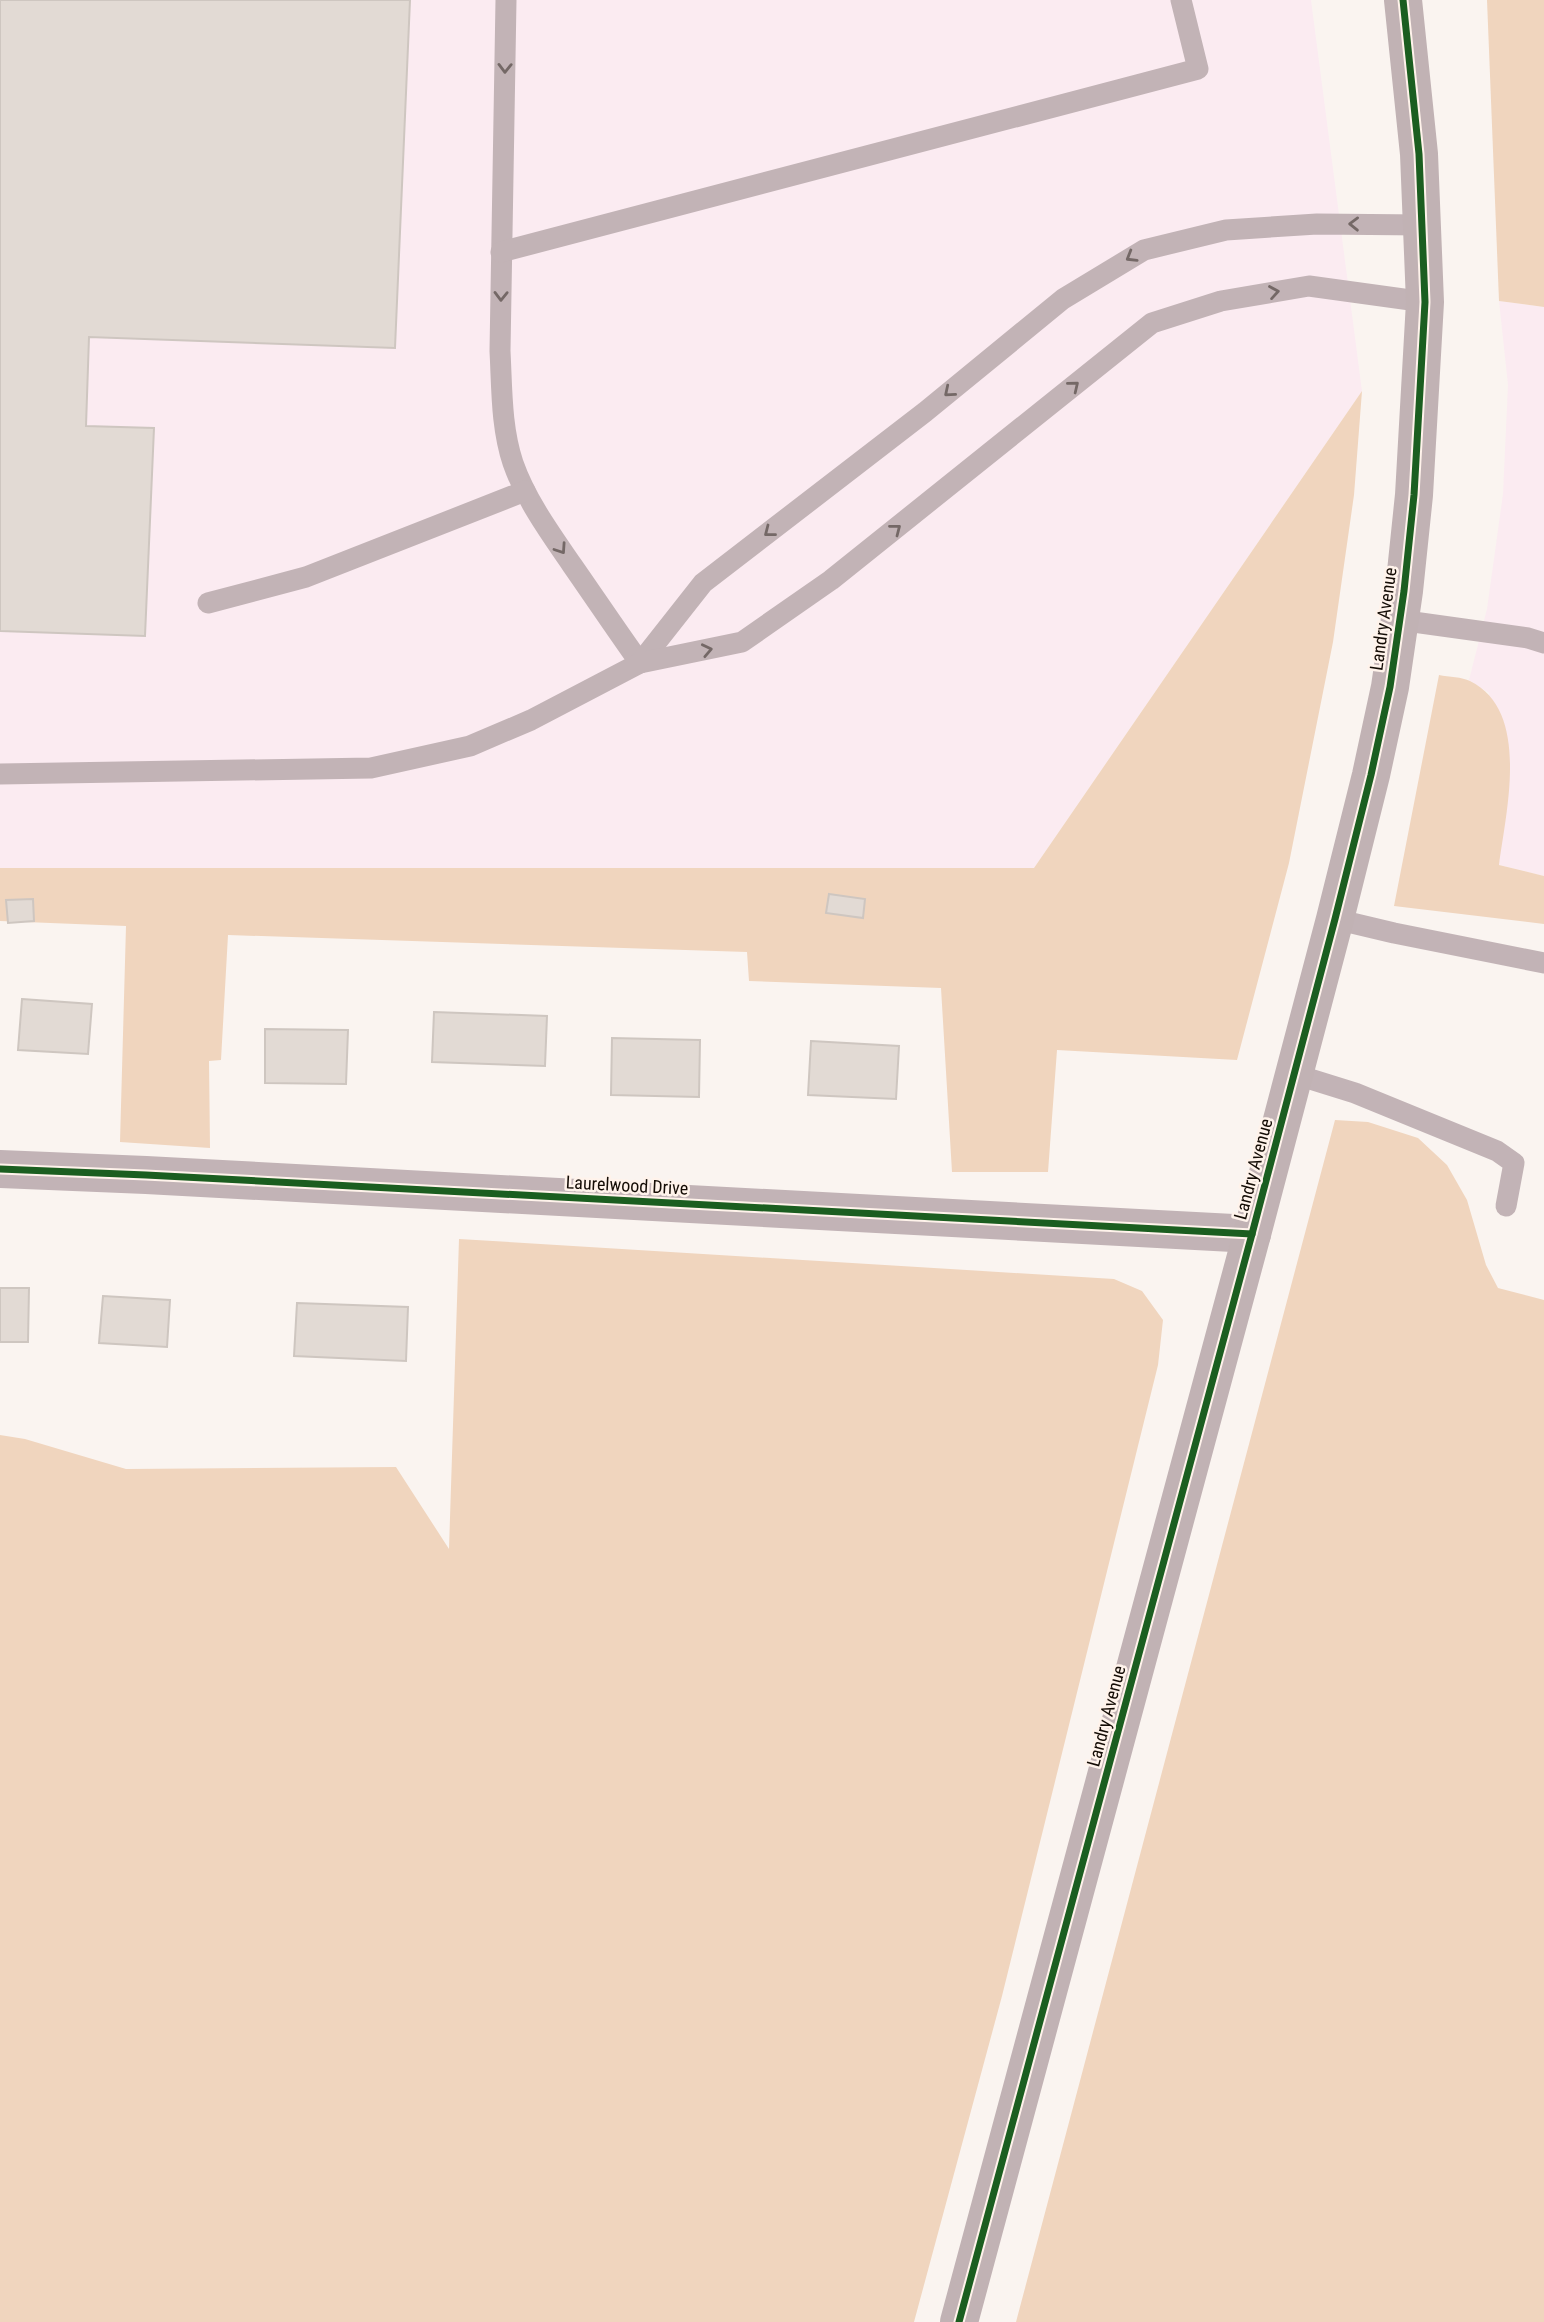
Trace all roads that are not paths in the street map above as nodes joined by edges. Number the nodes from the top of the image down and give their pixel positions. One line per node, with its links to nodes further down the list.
1 (506, 0): 5 (lane, one-way to 5)
2 (1181, 0): 5 (lane)
3 (1403, 0): 4 (street, Landry Avenue)
4 (1423, 225): 6 (street, Landry Avenue); 11 (lane, one-way to 11)
5 (501, 252): 7 (lane, one-way to 7)
6 (1425, 302): 9 (street, Landry Avenue); 11 (lane, one-way to 6)
7 (524, 491): 8 (lane); 11 (lane, one-way to 11)
8 (208, 603)
9 (1399, 620): 10 (lane); 13 (street, Landry Avenue)
10 (1544, 643)
11 (640, 663): 12 (lane)
12 (0, 774)
13 (1335, 919): 14 (lane); 15 (street, Landry Avenue)
14 (1544, 963)
15 (1294, 1074): 17 (lane); 18 (street, Landry Avenue)
16 (0, 1170): 18 (street, Laurelwood Drive)
17 (1506, 1206)
18 (1252, 1234): 19 (street, Landry Avenue)
19 (959, 2322)

